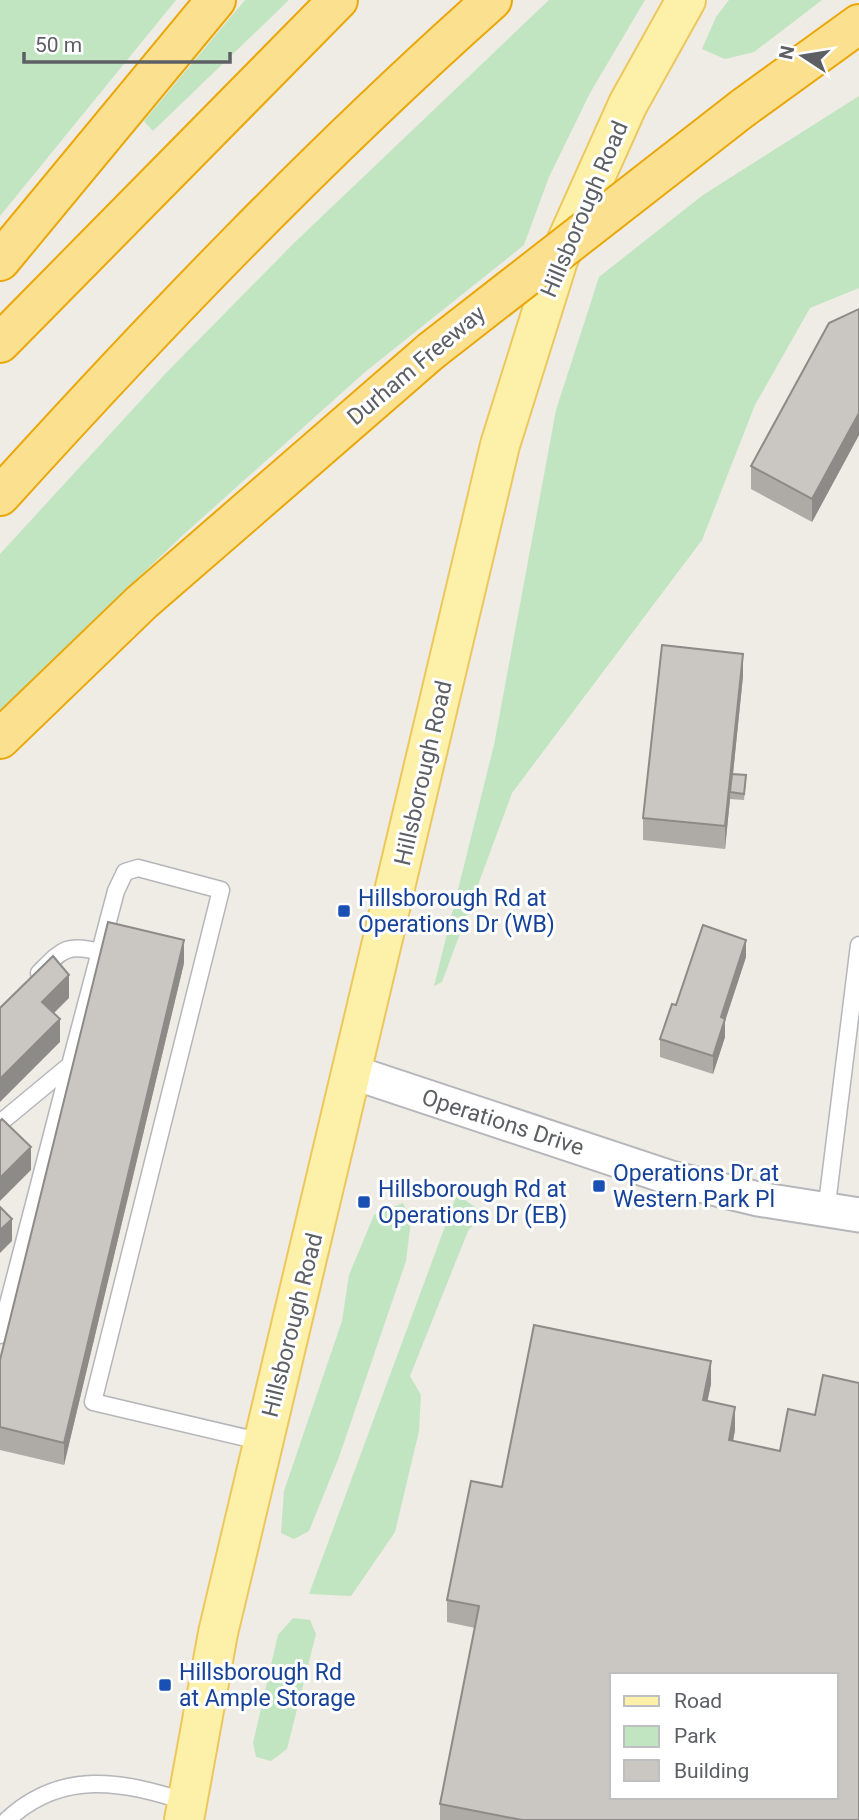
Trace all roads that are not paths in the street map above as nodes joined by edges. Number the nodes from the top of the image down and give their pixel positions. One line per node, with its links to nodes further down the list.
1 (216, 0): 6 (highway)
2 (338, 0): 7 (highway)
3 (492, 0): 8 (highway)
4 (687, 0): 14 (main road, Hillsborough Road)
5 (859, 24): 9 (highway, Durham Freeway, bridge)
6 (0, 261)
7 (0, 343)
8 (0, 496)
9 (0, 739)
10 (859, 945): 16 (lane)
11 (100, 952): 12 (lane); 13 (lane); 19 (lane)
12 (26, 986)
13 (70, 1065): 15 (lane); 18 (lane)
14 (352, 1072): 16 (street, Operations Drive); 19 (main road, Hillsborough Road)
15 (0, 1122)
16 (826, 1212): 17 (street, Operations Drive)
17 (859, 1214)
18 (0, 1335)
19 (263, 1443): 20 (main road, Hillsborough Road)
20 (185, 1811): 21 (lane)
21 (7, 1820)

